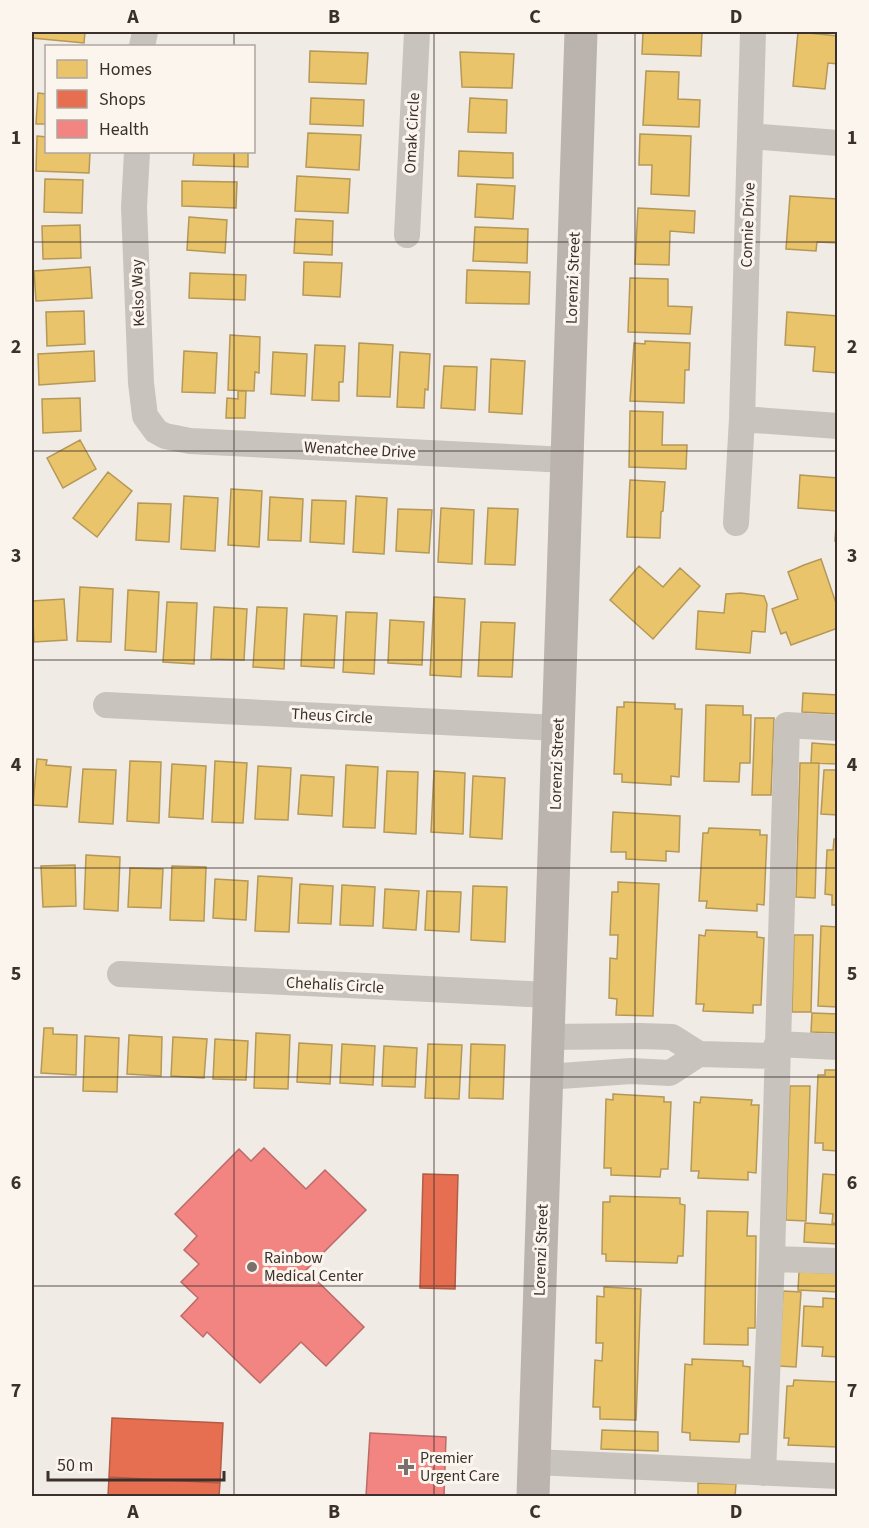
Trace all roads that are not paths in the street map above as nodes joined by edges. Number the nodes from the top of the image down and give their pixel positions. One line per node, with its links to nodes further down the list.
1 (417, 32): 7 (street, Omak Circle)
2 (581, 32): 11 (street, Lorenzi Street)
3 (753, 32): 4 (street, Connie Drive)
4 (750, 136): 5 (street); 8 (street, Connie Drive)
5 (837, 143)
6 (137, 153): 10 (street, Kelso Way)
7 (407, 235)
8 (742, 419): 9 (street); 12 (street, Connie Drive)
9 (837, 426)
10 (156, 431): 11 (street, Wenatchee Drive)
11 (567, 460): 14 (street, Lorenzi Street)
12 (736, 523)
13 (106, 705): 14 (street, Theus Circle)
14 (558, 728): 17 (street, Lorenzi Street)
15 (837, 728): 20 (street)
16 (120, 974): 17 (street, Chehalis Circle)
17 (549, 995): 18 (street, Lorenzi Street)
18 (548, 1037): 21 (street); 22 (street, Lorenzi Street)
19 (837, 1047): 20 (street)
20 (777, 1050): 21 (street); 23 (street)
21 (699, 1054): 22 (street)
22 (546, 1077): 25 (street, Lorenzi Street)
23 (772, 1259): 24 (street); 26 (street)
24 (837, 1261)
25 (534, 1462): 26 (street); 28 (street, Lorenzi Street)
26 (763, 1473): 27 (street)
27 (837, 1476)
28 (533, 1497)

